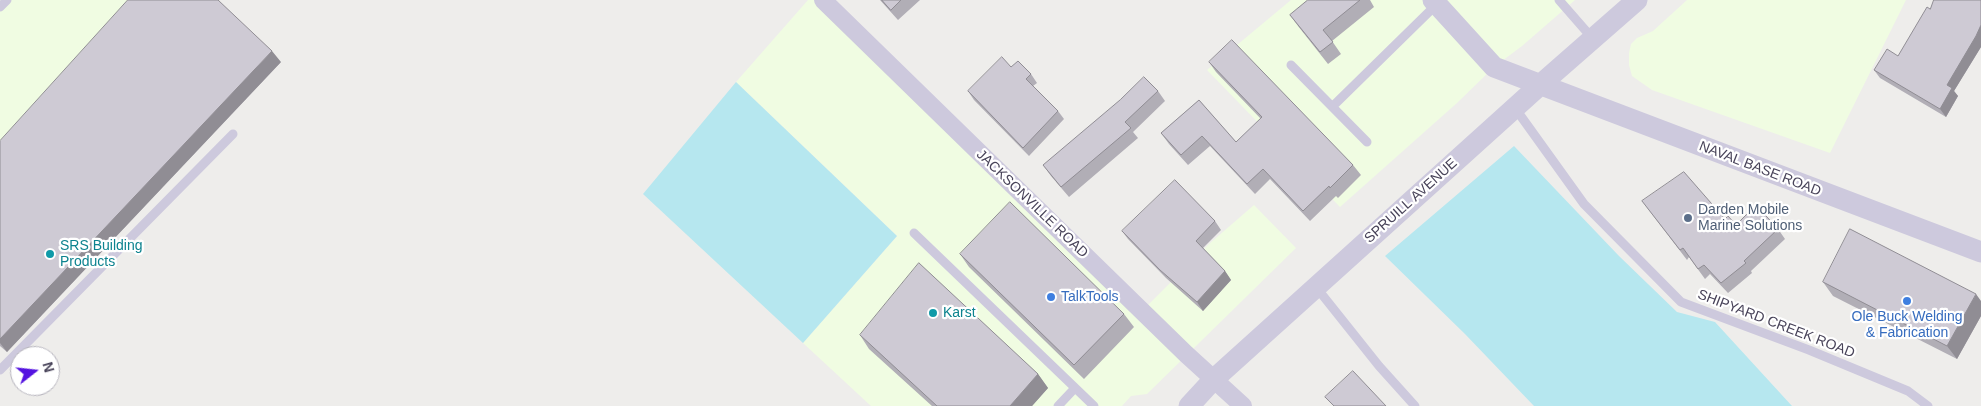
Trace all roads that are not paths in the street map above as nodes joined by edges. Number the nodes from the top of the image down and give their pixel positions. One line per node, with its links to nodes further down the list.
1 (7, 0): 6 (lane)
2 (823, 0): 18 (street, JACKSONVILLE ROAD)
3 (1559, 0): 7 (lane)
4 (1435, 2): 9 (street, NAVAL BASE ROAD); 10 (lane)
5 (1632, 2): 7 (street, SPRUILL AVENUE)
6 (0, 7)
7 (1593, 39): 9 (street, SPRUILL AVENUE)
8 (1292, 65): 10 (lane)
9 (1540, 85): 11 (street, SPRUILL AVENUE); 15 (street, NAVAL BASE ROAD)
10 (1333, 106): 13 (lane)
11 (1515, 107): 16 (street, SPRUILL AVENUE); 25 (lane, SHIPYARD CREEK ROAD)
12 (233, 134): 17 (lane)
13 (1367, 142)
14 (914, 232): 19 (lane)
15 (1981, 252)
16 (1316, 287): 18 (street, SPRUILL AVENUE); 24 (lane)
17 (0, 370)
18 (1213, 380): 22 (street, SPRUILL AVENUE); 23 (street, JACKSONVILLE ROAD)
19 (1075, 388): 20 (lane); 21 (lane)
20 (1058, 406)
21 (1094, 406)
22 (1189, 406)
23 (1243, 406)
24 (1415, 406)
25 (1928, 406)

